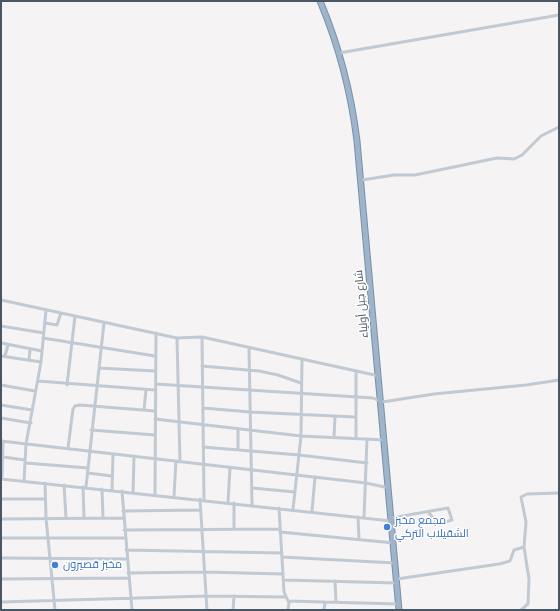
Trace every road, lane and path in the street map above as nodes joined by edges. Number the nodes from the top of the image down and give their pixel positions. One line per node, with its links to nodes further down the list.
1 (320, 1): 3 (highway, شارع جبل أولياء)
2 (559, 15): 3 (street)
3 (339, 53): 5 (highway, شارع جبل أولياء)
4 (559, 127): 5 (street)
5 (362, 180): 36 (highway, شارع جبل أولياء)
6 (1, 300): 7 (street)
7 (46, 310): 8 (street); 10 (street)
8 (61, 313): 9 (street); 10 (street)
9 (75, 316): 11 (street); 18 (street)
10 (45, 323): 13 (street)
11 (104, 323): 14 (street); 21 (street)
12 (1, 326): 13 (street)
13 (44, 333): 16 (street)
14 (156, 333): 17 (street); 27 (street)
15 (202, 337): 17 (street); 22 (street); 31 (street)
16 (43, 338): 18 (street); 24 (street)
17 (177, 338): 41 (street)
18 (71, 342): 21 (street); 43 (street)
19 (1, 343): 20 (street)
20 (8, 345): 23 (street); 26 (street)
21 (101, 346): 27 (street); 32 (street)
22 (250, 348): 28 (street); 34 (street)
23 (30, 349): 24 (street); 29 (street)
24 (42, 351): 30 (street)
25 (1, 356): 26 (street)
26 (5, 356): 29 (street)
27 (155, 356): 33 (street)
28 (302, 359): 35 (street); 39 (street)
29 (29, 360): 30 (street)
30 (41, 362): 38 (street)
31 (202, 366): 34 (street); 44 (street)
32 (99, 368): 33 (street); 45 (street)
33 (155, 370): 40 (street)
34 (251, 370): 39 (street); 49 (street)
35 (356, 371): 36 (street); 51 (street)
36 (379, 376): 52 (highway, شارع جبل أولياء)
37 (559, 380): 52 (street)
38 (38, 381): 43 (street); 48 (street)
39 (301, 383): 50 (street)
40 (156, 384): 41 (street); 47 (street)
41 (177, 384): 44 (street); 65 (street)
42 (1, 385): 48 (street)
43 (67, 385): 45 (street)
44 (203, 386): 49 (street); 55 (street)
45 (96, 387): 46 (street); 54 (street)
46 (146, 390): 47 (street); 57 (street)
47 (155, 390): 58 (street)
48 (36, 391): 56 (street)
49 (250, 391): 50 (street); 59 (street)
50 (302, 394): 51 (street); 60 (street)
51 (356, 397): 52 (street); 62 (street)
52 (382, 402): 76 (highway, شارع جبل أولياء)
53 (1, 405): 56 (street)
54 (94, 407): 57 (street); 69 (street); 80 (street)
55 (203, 408): 59 (street); 67 (street)
56 (32, 410): 66 (street)
57 (144, 410): 58 (street)
58 (156, 411): 64 (street)
59 (250, 412): 60 (street); 70 (street)
60 (301, 415): 61 (street); 72 (street)
61 (334, 416): 62 (street); 73 (street)
62 (355, 417): 74 (street)
63 (1, 418): 66 (street)
64 (155, 419): 65 (street); 71 (street)
65 (179, 421): 67 (street); 90 (street)
66 (31, 423): 78 (street)
67 (203, 425): 68 (street); 79 (street)
68 (238, 429): 70 (street); 81 (street)
69 (92, 430): 71 (street); 83 (street)
70 (251, 430): 72 (street); 82 (street)
71 (155, 435): 88 (street)
72 (300, 436): 73 (street); 85 (street)
73 (334, 438): 74 (street)
74 (356, 438): 75 (street)
75 (367, 439): 76 (street); 91 (street)
76 (385, 440): 107 (highway, شارع جبل أولياء)
77 (2, 441): 78 (street); 87 (street)
78 (26, 444): 80 (street); 89 (street)
79 (203, 447): 81 (street); 92 (street)
80 (68, 448): 83 (street)
81 (238, 449): 82 (street)
82 (251, 450): 85 (street); 95 (street)
83 (90, 451): 84 (street); 93 (street)
84 (113, 454): 86 (street); 98 (street)
85 (299, 455): 91 (street); 97 (street)
86 (134, 456): 88 (street); 112 (street)
87 (3, 457): 89 (street); 100 (street)
88 (155, 459): 90 (street); 114 (street)
89 (25, 461): 93 (street); 101 (street)
90 (178, 462): 92 (street); 115 (street)
91 (367, 463): 103 (street)
92 (204, 465): 94 (street); 118 (street)
93 (88, 468): 96 (street)
94 (230, 468): 95 (street); 119 (street)
95 (252, 470): 97 (street); 106 (street)
96 (88, 473): 98 (street); 105 (street)
97 (297, 475): 99 (street); 111 (street)
98 (112, 476): 109 (street)
99 (315, 477): 103 (street); 126 (street)
100 (2, 479): 101 (street)
101 (24, 481): 102 (street)
102 (45, 483): 104 (street); 117 (street)
103 (366, 483): 107 (street); 129 (street)
104 (64, 485): 105 (street); 131 (street)
105 (85, 487): 108 (street); 132 (street)
106 (252, 488): 111 (street); 121 (street)
107 (389, 488): 136 (highway, شارع جبل أولياء)
108 (102, 489): 109 (street); 133 (street)
109 (112, 491): 110 (street)
110 (122, 492): 112 (street); 125 (street)
111 (295, 492): 123 (street)
112 (133, 493): 114 (street)
113 (559, 493): 146 (street)
114 (155, 495): 115 (street)
115 (174, 496): 118 (street)
116 (1, 499): 117 (street)
117 (45, 499): 130 (street)
118 (202, 499): 119 (street); 124 (street)
119 (228, 502): 120 (street)
120 (234, 503): 121 (street); 138 (street)
121 (252, 505): 122 (street)
122 (279, 508): 123 (street); 140 (street)
123 (293, 509): 126 (street)
124 (201, 510): 125 (street); 137 (street)
125 (123, 511): 134 (street)
126 (312, 511): 128 (street)
127 (429, 513): 127 (street); 136 (street)
128 (358, 517): 129 (street); 144 (street)
129 (364, 517): 136 (street)
130 (46, 518): 131 (street); 135 (street); 142 (street)
131 (66, 518): 132 (street)
132 (84, 518): 133 (street)
133 (103, 518): 134 (street)
134 (123, 518): 139 (street)
135 (1, 519)
136 (392, 519): 145 (highway, شارع جبل أولياء)
137 (202, 528): 138 (street); 139 (street); 148 (street)
138 (234, 529): 140 (street)
139 (124, 530): 143 (street)
140 (279, 530): 144 (street); 149 (street)
141 (1, 538): 142 (street)
142 (48, 538): 143 (street); 151 (street)
143 (124, 538): 147 (street)
144 (359, 539): 145 (street)
145 (394, 542): 153 (highway, شارع جبل أولياء)
146 (524, 547): 162 (street); 180 (street)
147 (126, 550): 148 (street); 152 (street)
148 (203, 552): 149 (street); 154 (street)
149 (281, 555): 153 (street); 156 (street)
150 (1, 558): 151 (street)
151 (49, 559): 152 (street); 157 (street)
152 (127, 559): 155 (street)
153 (395, 563): 162 (highway, شارع جبل أولياء)
154 (205, 572): 155 (street); 156 (street); 163 (street)
155 (128, 573): 158 (street)
156 (283, 574): 160 (street)
157 (51, 578): 158 (street); 159 (street); 167 (street)
158 (129, 578): 166 (street)
159 (1, 579)
160 (284, 580): 161 (street); 165 (street)
161 (335, 581): 162 (street); 171 (street)
162 (397, 581): 172 (highway, شارع جبل أولياء)
163 (207, 596): 164 (street); 166 (street); 175 (street)
164 (234, 596): 165 (street); 176 (street)
165 (285, 597): 168 (street)
166 (130, 598): 167 (street); 174 (street)
167 (54, 601): 169 (street); 173 (street)
168 (288, 601): 170 (street); 177 (street)
169 (1, 602)
170 (325, 602): 171 (street); 178 (street)
171 (336, 602): 172 (street)
172 (399, 604): 179 (highway, شارع جبل أولياء)
173 (55, 610)
174 (132, 610)
175 (207, 610)
176 (233, 610)
177 (288, 610)
178 (324, 610)
179 (400, 610)
180 (521, 610)

